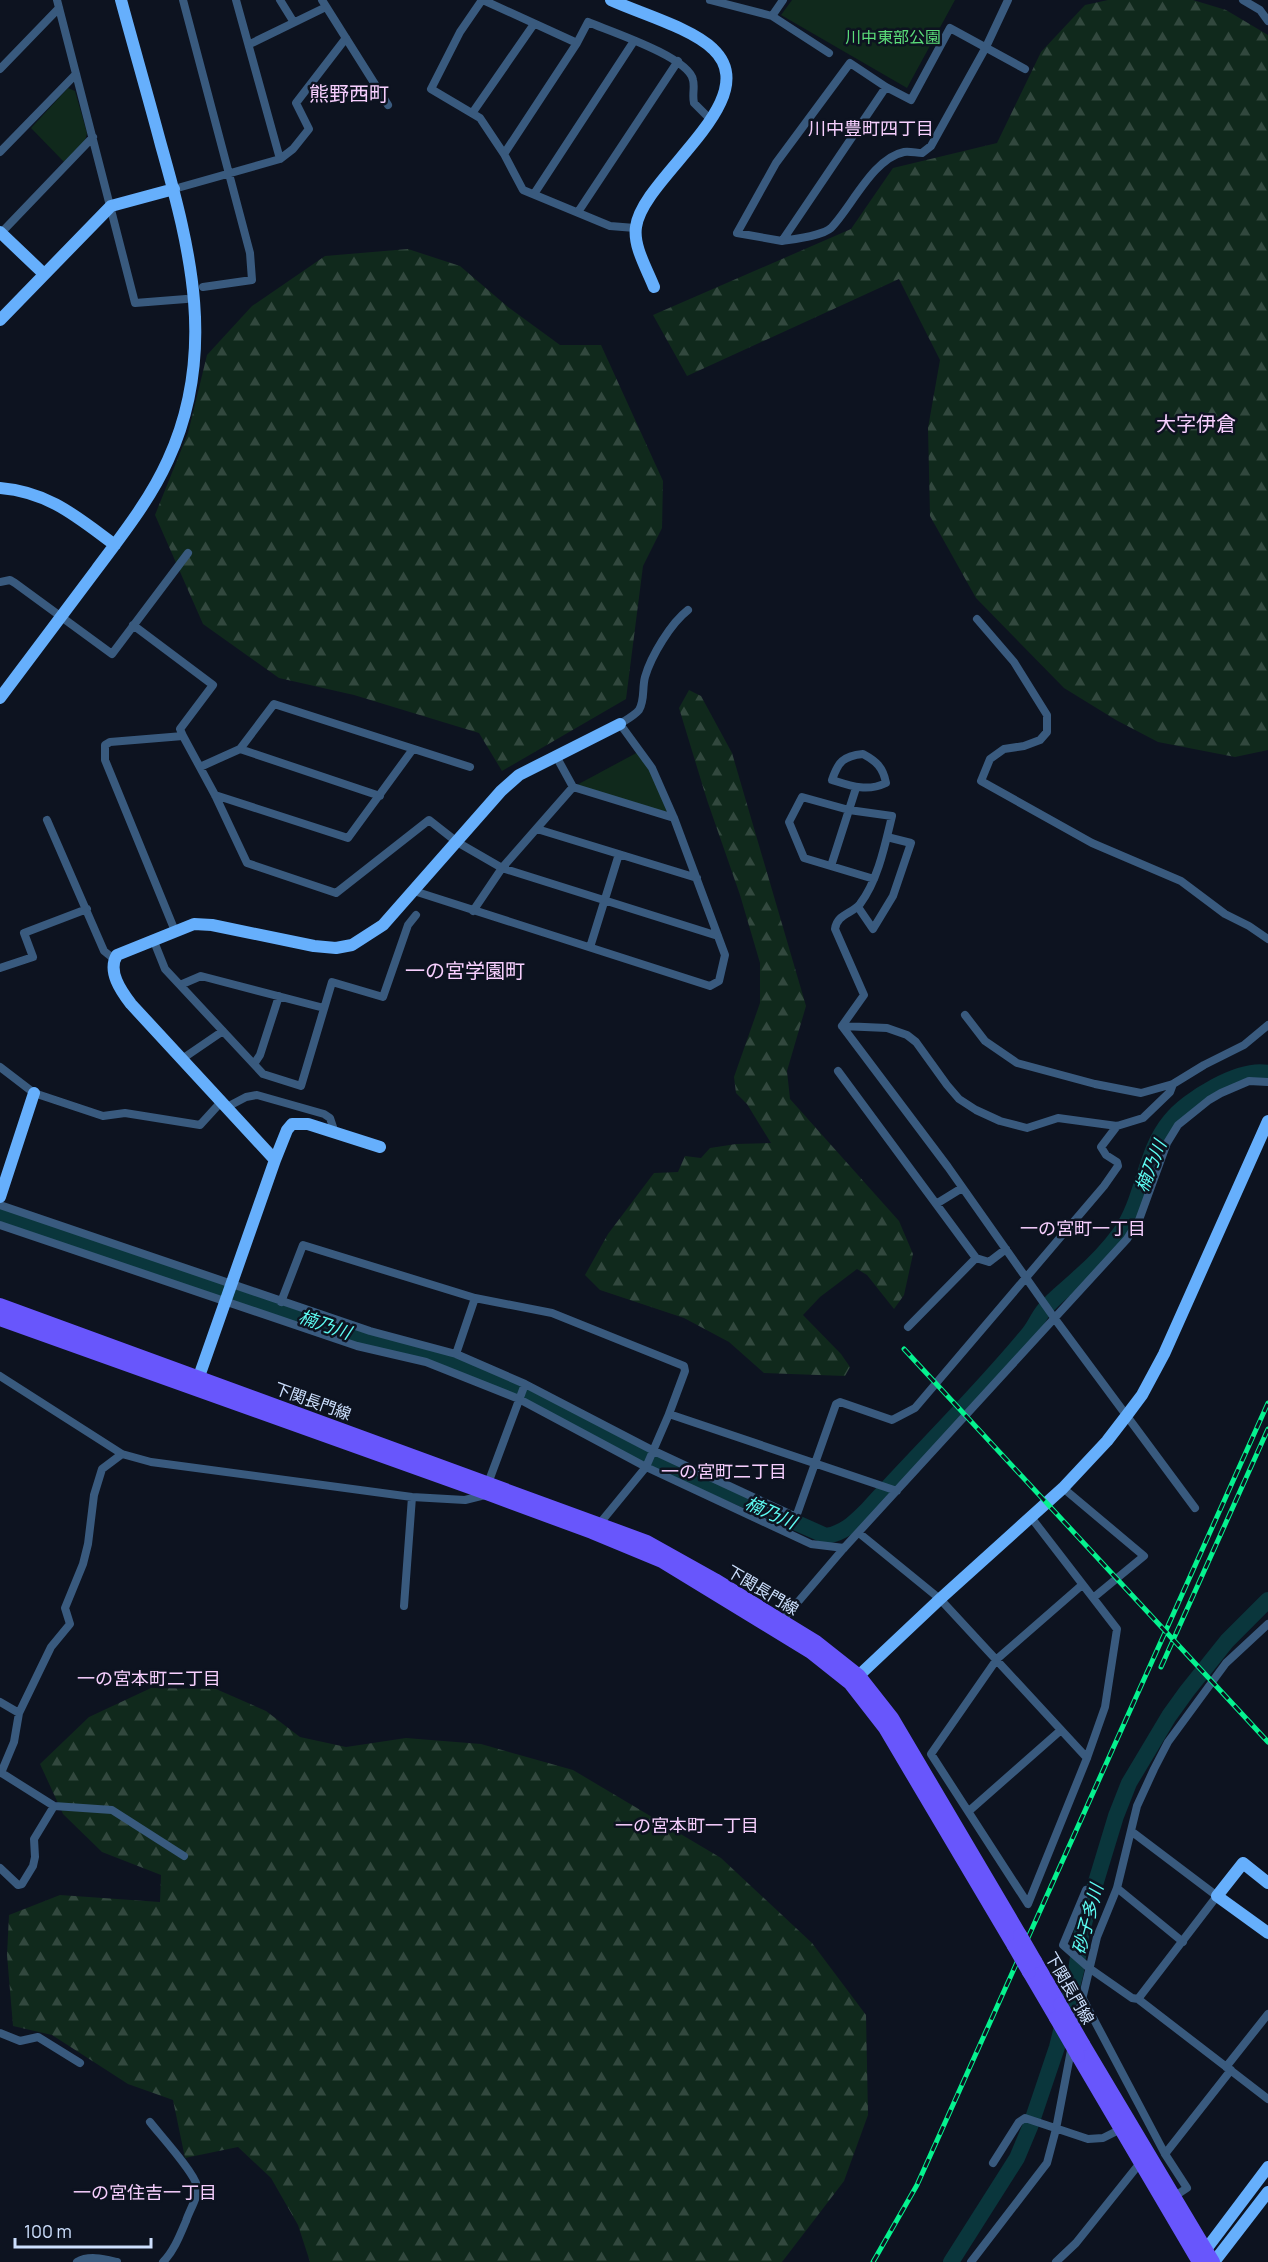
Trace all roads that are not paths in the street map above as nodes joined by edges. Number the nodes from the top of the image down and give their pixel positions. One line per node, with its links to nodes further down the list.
1 (121, 0): 36 (street)
2 (183, 0): 35 (street)
3 (236, 0): 20 (street)
4 (280, 0): 14 (street)
5 (482, 0): 16 (street); 29 (street)
6 (611, 0): 30 (street)
7 (710, 0): 13 (street)
8 (783, 0): 13 (street)
9 (1008, 0): 21 (street)
10 (1243, 0): 15 (street)
11 (324, 3): 14 (street); 17 (street)
12 (58, 4): 24 (street); 26 (street)
13 (772, 16): 22 (street)
14 (293, 21): 20 (street)
15 (1268, 21)
16 (534, 24): 19 (street); 29 (street)
17 (346, 38): 28 (street); 34 (street)
18 (634, 40): 19 (street); 23 (street); 37 (street)
19 (577, 43): 33 (street)
20 (250, 44): 34 (street)
21 (986, 47): 25 (street); 27 (street); 42 (street)
22 (829, 53)
23 (678, 61): 30 (street); 39 (street)
24 (0, 69)
25 (1025, 69)
26 (76, 74): 31 (street); 32 (street)
27 (886, 87): 42 (street); 42 (street)
28 (388, 105)
29 (473, 112): 33 (street)
30 (711, 120): 40 (street)
31 (93, 137): 38 (street); 41 (street)
32 (0, 152)
33 (504, 154): 37 (street)
34 (280, 159): 35 (street)
35 (229, 173): 36 (street); 44 (street)
36 (174, 189): 38 (street); 49 (street)
37 (534, 194): 39 (street)
38 (111, 206): 43 (street); 46 (street)
39 (578, 212): 40 (street)
40 (635, 228): 45 (street)
41 (0, 233): 43 (street)
42 (782, 241)
43 (44, 274): 47 (street)
44 (203, 287)
45 (654, 287)
46 (186, 299)
47 (0, 320)
48 (0, 488): 49 (street)
49 (115, 545): 53 (street)
50 (188, 553): 55 (street)
51 (0, 582): 53 (street)
52 (688, 610): 57 (street)
53 (61, 617): 55 (street); 56 (street)
54 (977, 619): 88 (street)
55 (134, 625): 58 (street)
56 (0, 698)
57 (620, 724): 61 (street); 69 (street)
58 (183, 736): 62 (street); 85 (street)
59 (240, 749): 60 (street); 62 (street); 67 (street)
60 (413, 749): 63 (street); 67 (street)
61 (556, 756): 64 (street); 73 (street)
62 (200, 767): 66 (street)
63 (470, 767)
64 (573, 787): 69 (street); 71 (street)
65 (855, 788): 65 (street); 68 (street)
66 (215, 795): 67 (street); 73 (street)
67 (380, 796)
68 (849, 810): 72 (street); 75 (street); 75 (street)
69 (674, 819): 77 (street)
70 (47, 820): 82 (street)
71 (537, 829): 74 (street); 76 (street)
72 (887, 837): 78 (street); 81 (street)
73 (457, 842): 76 (street); 79 (street)
74 (619, 854): 77 (street); 80 (street)
75 (831, 866): 78 (street)
76 (502, 868): 80 (street); 83 (street)
77 (697, 878): 86 (street)
78 (874, 879): 81 (street)
79 (414, 891): 83 (street); 85 (street)
80 (605, 900): 86 (street); 89 (street)
81 (858, 907): 97 (street)
82 (87, 909): 90 (street); 91 (street)
83 (473, 911): 86 (street)
84 (416, 915): 94 (street)
85 (175, 931): 87 (street)
86 (718, 936)
87 (153, 939): 90 (street); 92 (street)
88 (1268, 939)
89 (591, 944)
90 (114, 959): 99 (street)
91 (0, 968)
92 (180, 985): 93 (street); 98 (street)
93 (279, 996): 94 (street); 100 (street)
94 (324, 1008): 100 (street)
95 (965, 1015): 104 (street)
96 (1268, 1025): 104 (street)
97 (842, 1026): 108 (street); 112 (street)
98 (223, 1031): 99 (street); 100 (street)
99 (182, 1059): 106 (street)
100 (254, 1064)
101 (0, 1067): 105 (street)
102 (838, 1071): 114 (street)
103 (1268, 1082): 125 (street)
104 (1173, 1084): 108 (street)
105 (34, 1093): 106 (street); 113 (street)
106 (224, 1104): 109 (street); 111 (street)
107 (1268, 1121): 133 (street)
108 (1117, 1126): 119 (street)
109 (335, 1133): 110 (street); 111 (street)
110 (380, 1147)
111 (275, 1160): 120 (street)
112 (962, 1188): 114 (street); 117 (street)
113 (0, 1197)
114 (936, 1204): 118 (street)
115 (0, 1205): 120 (street)
116 (0, 1225): 120 (street)
117 (1006, 1249): 118 (street); 119 (street)
118 (976, 1258): 126 (street)
119 (1027, 1277): 125 (street); 136 (street)
120 (228, 1293): 122 (street); 129 (street); 131 (street)
121 (475, 1298): 122 (street); 127 (street); 132 (street)
122 (281, 1302): 127 (street)
123 (0, 1305): 129 (main road, 下関長門線)
124 (0, 1319): 129 (main road, 下関長門線)
125 (1055, 1319): 133 (street); 140 (street)
126 (908, 1327)
127 (456, 1353): 130 (street)
128 (0, 1376): 135 (street)
129 (197, 1382): 139 (main road, 下関長門線)
130 (525, 1384): 131 (street); 134 (street)
131 (519, 1399): 137 (street); 139 (street)
132 (669, 1414): 134 (street); 136 (street)
133 (1127, 1415): 138 (street); 142 (street)
134 (654, 1451): 136 (street); 137 (street)
135 (123, 1454): 141 (street); 156 (street)
136 (817, 1463): 140 (street)
137 (646, 1467): 144 (street); 146 (street)
138 (1063, 1488): 143 (street); 148 (street)
139 (487, 1490): 141 (street); 144 (main road, 下関長門線)
140 (897, 1491): 145 (street)
141 (412, 1497): 150 (street)
142 (1195, 1508)
143 (1030, 1516): 147 (street); 149 (street)
144 (596, 1528): 152 (main road, 下関長門線)
145 (859, 1533): 146 (street); 149 (street)
146 (844, 1548): 152 (street)
147 (1082, 1585): 148 (street); 153 (street)
148 (1093, 1598): 158 (street)
149 (940, 1599): 153 (street); 154 (street)
150 (404, 1606)
151 (1268, 1624): 162 (street)
152 (778, 1625): 154 (main road, 下関長門線)
153 (997, 1659): 157 (street); 161 (street)
154 (855, 1680): 172 (main road, 下関長門線, bridge)
155 (0, 1702): 156 (street)
156 (19, 1713): 159 (street)
157 (1061, 1730): 158 (street); 161 (street)
158 (1087, 1758): 161 (street)
159 (1, 1772): 160 (street)
160 (54, 1806): 163 (street); 164 (street)
161 (969, 1811)
162 (1131, 1831): 166 (street); 168 (street)
163 (184, 1856)
164 (0, 1868)
165 (1268, 1883): 168 (street)
166 (1117, 1888): 170 (street); 171 (street)
167 (1086, 1890): 171 (street)
168 (1217, 1896): 169 (street); 170 (street)
169 (1268, 1934)
170 (1183, 1942): 174 (street)
171 (1087, 1965): 173 (street); 174 (street)
172 (1032, 1966): 177 (main road, 下関長門線, bridge); 177 (main road, 下関長門線, bridge)
173 (1082, 1996): 182 (street); 184 (street)
174 (1138, 1999): 179 (street)
175 (1268, 2014): 179 (street)
176 (0, 2033): 178 (street)
177 (1081, 2050): 183 (main road, 下関長門線); 189 (main road, 下関長門線)
178 (80, 2063)
179 (1228, 2069): 180 (street); 184 (street)
180 (1268, 2099)
181 (150, 2122): 193 (street)
182 (1056, 2129): 183 (street); 185 (street); 194 (street)
183 (1121, 2129): 186 (main road, 下関長門線)
184 (1166, 2154): 189 (street)
185 (993, 2163)
186 (1140, 2163): 190 (main road, 下関長門線); 195 (street)
187 (1268, 2167): 190 (street)
188 (1268, 2192): 196 (street)
189 (1175, 2196): 190 (main road, 下関長門線)
190 (1200, 2258): 196 (main road, 下関長門線)
191 (77, 2262): 192 (street)
192 (117, 2262)
193 (163, 2262)
194 (971, 2262)
195 (1056, 2262)
196 (1214, 2262)

